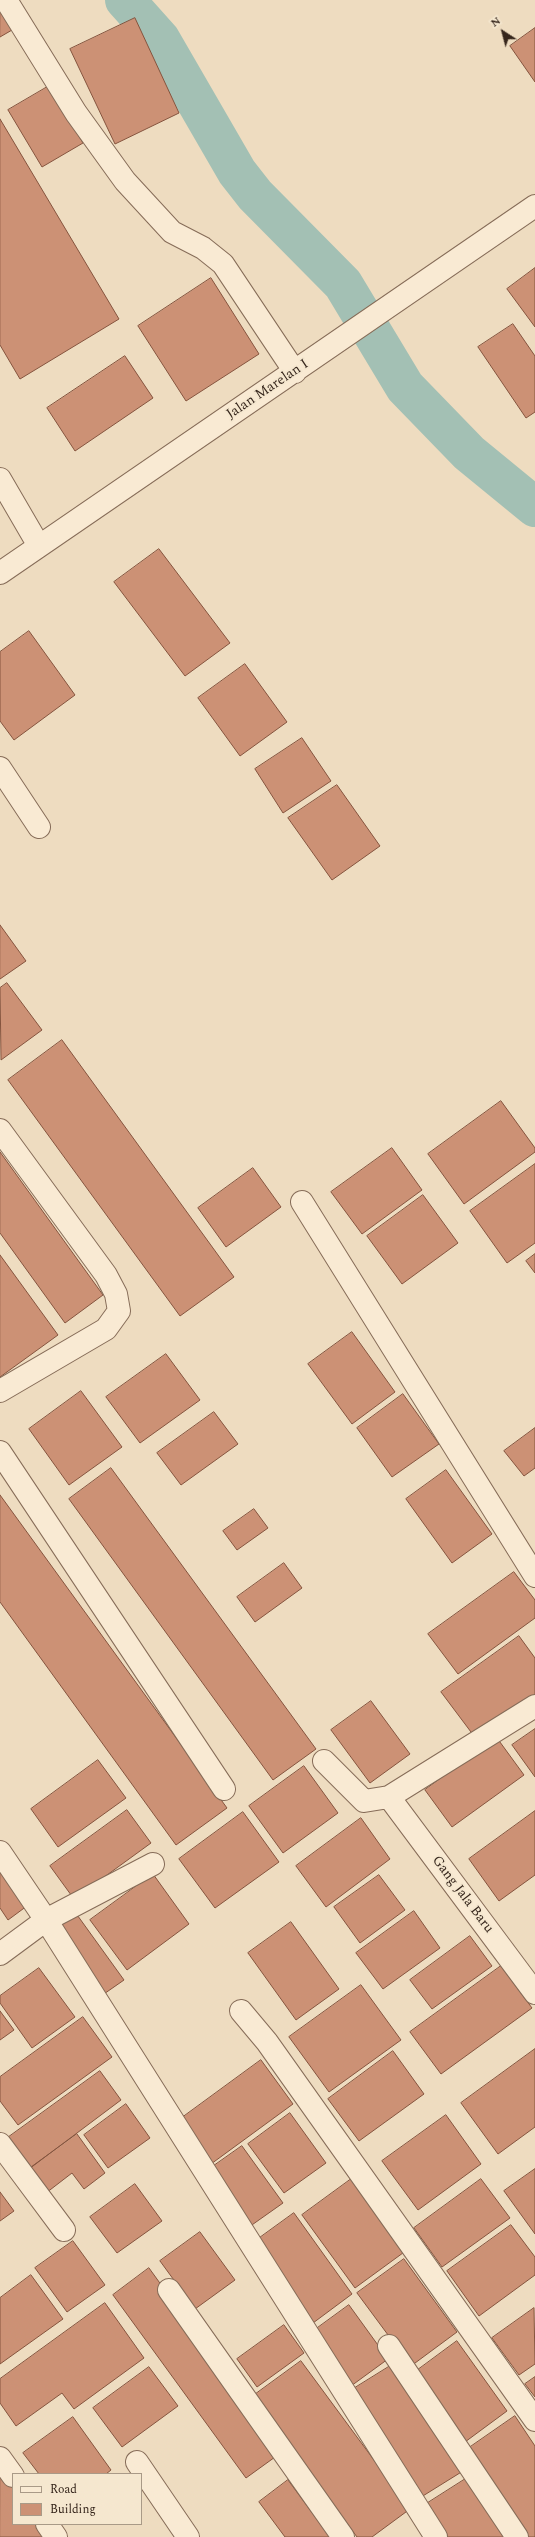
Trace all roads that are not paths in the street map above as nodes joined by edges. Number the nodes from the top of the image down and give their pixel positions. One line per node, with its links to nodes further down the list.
1 (6, 0): 3 (street)
2 (535, 206): 3 (street, Jalan Marelan I)
3 (295, 372): 5 (street, Jalan Marelan I)
4 (0, 479): 5 (street)
5 (39, 546): 6 (street, Jalan Marelan I)
6 (0, 573)
7 (0, 768): 8 (street)
8 (39, 827)
9 (0, 1130): 11 (street)
10 (302, 1202): 13 (street)
11 (0, 1391)
12 (0, 1452): 16 (street)
13 (535, 1576)
14 (535, 1706): 17 (street)
15 (324, 1762): 17 (street)
16 (224, 1789)
17 (389, 1796): 22 (street, Gang Jala Baru)
18 (0, 1852): 20 (street)
19 (153, 1864): 20 (street)
20 (46, 1920): 21 (street); 36 (street)
21 (0, 1954)
22 (535, 1993)
23 (241, 2011): 28 (street)
24 (0, 2144): 25 (street)
25 (64, 2230)
26 (169, 2290): 35 (street)
27 (389, 2346): 37 (street)
28 (535, 2420)
29 (0, 2458): 31 (street)
30 (137, 2462): 34 (street)
31 (12, 2475)
32 (48, 2525): 33 (street)
33 (56, 2537)
34 (188, 2537)
35 (343, 2537)
36 (436, 2537)
37 (517, 2537)

